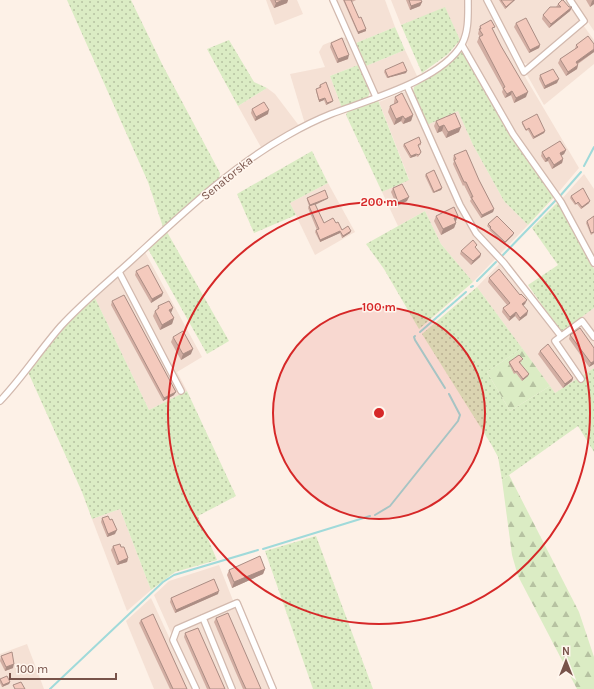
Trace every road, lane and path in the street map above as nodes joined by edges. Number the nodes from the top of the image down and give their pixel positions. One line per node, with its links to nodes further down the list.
1 (333, 0): 7 (street)
2 (468, 0): 5 (street)
3 (487, 0): 4 (street)
4 (570, 0)
5 (462, 45): 6 (street, Senatorska); 8 (street)
6 (407, 86): 7 (street, Senatorska); 10 (street)
7 (376, 97): 9 (street, Senatorska)
8 (594, 262)
9 (119, 272): 13 (street); 14 (street, Senatorska)
10 (561, 336): 11 (street); 12 (street)
11 (594, 337)
12 (581, 379)
13 (181, 391)
14 (0, 401)
15 (203, 618): 16 (street); 17 (street); 18 (street)
16 (196, 689)
17 (232, 689)
18 (273, 689)

